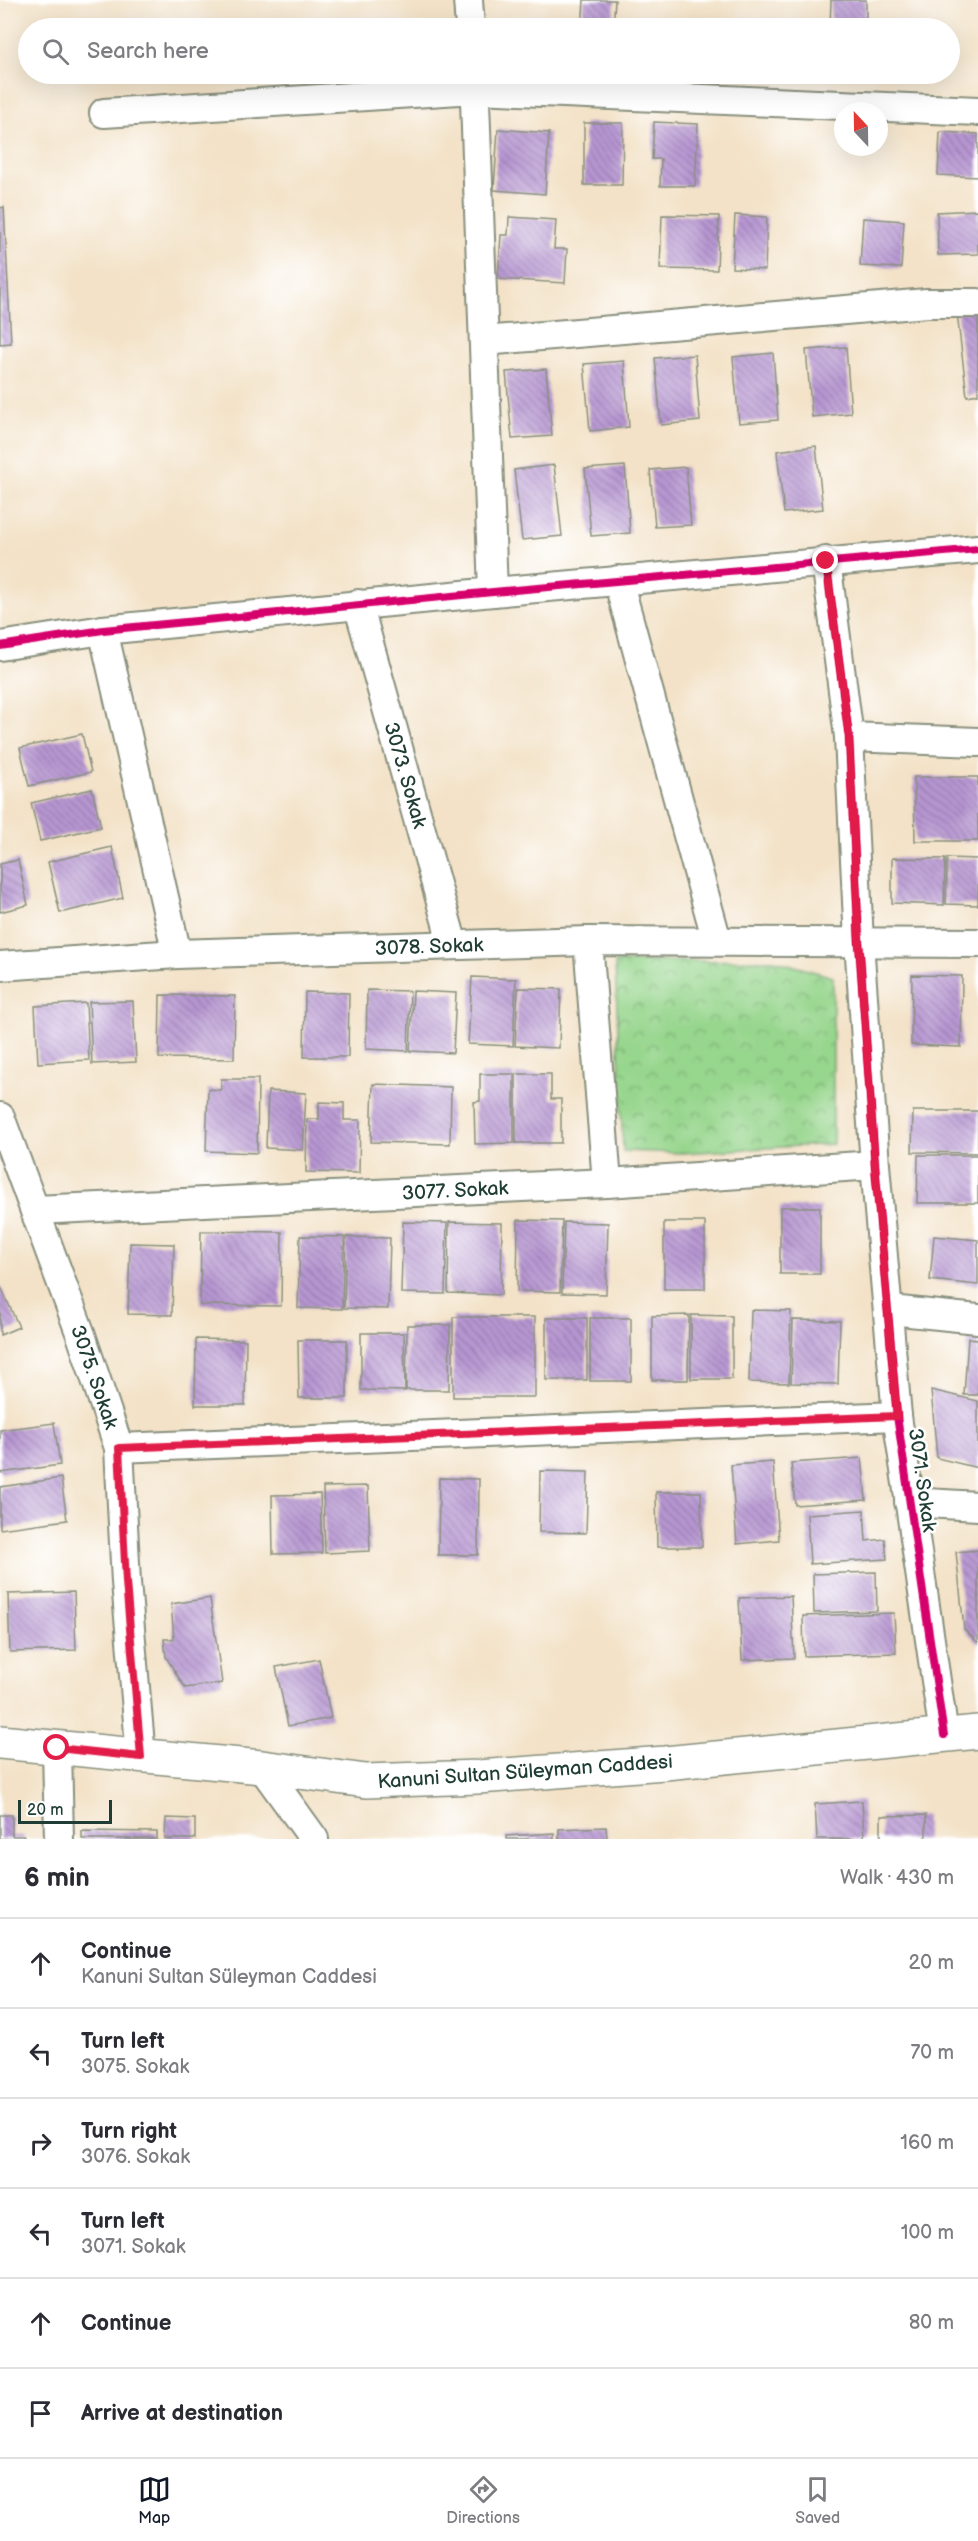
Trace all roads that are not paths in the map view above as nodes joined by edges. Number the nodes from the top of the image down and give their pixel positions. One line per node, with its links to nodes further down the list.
1 (468, 0): 2 (street)
2 (469, 18)
3 (439, 84): 7 (street)
4 (474, 84): 9 (street)
5 (524, 84): 6 (street)
6 (978, 111)
7 (104, 113)
8 (978, 303): 9 (street)
9 (484, 341): 13 (street)
10 (978, 549): 11 (street)
11 (826, 561): 12 (street); 17 (street, 3071. Sokak)
12 (618, 580): 13 (street); 20 (street)
13 (493, 592): 14 (street)
14 (358, 604): 15 (street); 23 (street, 3073. Sokak)
15 (103, 630): 16 (street); 24 (street)
16 (0, 646)
17 (849, 737): 18 (street); 21 (street, 3071. Sokak)
18 (978, 742)
19 (588, 941): 20 (street, 3078. Sokak); 23 (street, 3078. Sokak); 28 (street)
20 (717, 941): 21 (street, 3078. Sokak)
21 (859, 942): 22 (street, 3078. Sokak); 27 (street, 3071. Sokak)
22 (978, 943)
23 (453, 945): 24 (street, 3078. Sokak)
24 (177, 954): 25 (street, 3078. Sokak)
25 (0, 966)
26 (0, 1117): 29 (street, 3075. Sokak)
27 (875, 1166): 28 (street, 3077. Sokak); 30 (street, 3071. Sokak)
28 (607, 1183): 29 (street, 3077. Sokak)
29 (35, 1210): 33 (street, 3075. Sokak)
30 (890, 1310): 31 (street); 32 (street, 3071. Sokak)
31 (978, 1319)
32 (897, 1416): 33 (street); 34 (street, 3071. Sokak)
33 (119, 1448): 40 (street, 3075. Sokak)
34 (909, 1502): 35 (street); 37 (street, 3071. Sokak)
35 (978, 1506)
36 (978, 1732): 37 (main road, Kanuni Sultan Süleyman Caddesi)
37 (944, 1735): 41 (main road, Kanuni Sultan Süleyman Caddesi)
38 (0, 1742): 39 (main road, Kanuni Sultan Süleyman Caddesi)
39 (57, 1748): 40 (main road, Kanuni Sultan Süleyman Caddesi); 42 (street)
40 (141, 1757): 41 (main road, Kanuni Sultan Süleyman Caddesi)
41 (262, 1767): 43 (street)
42 (59, 1839)
43 (314, 1839)

